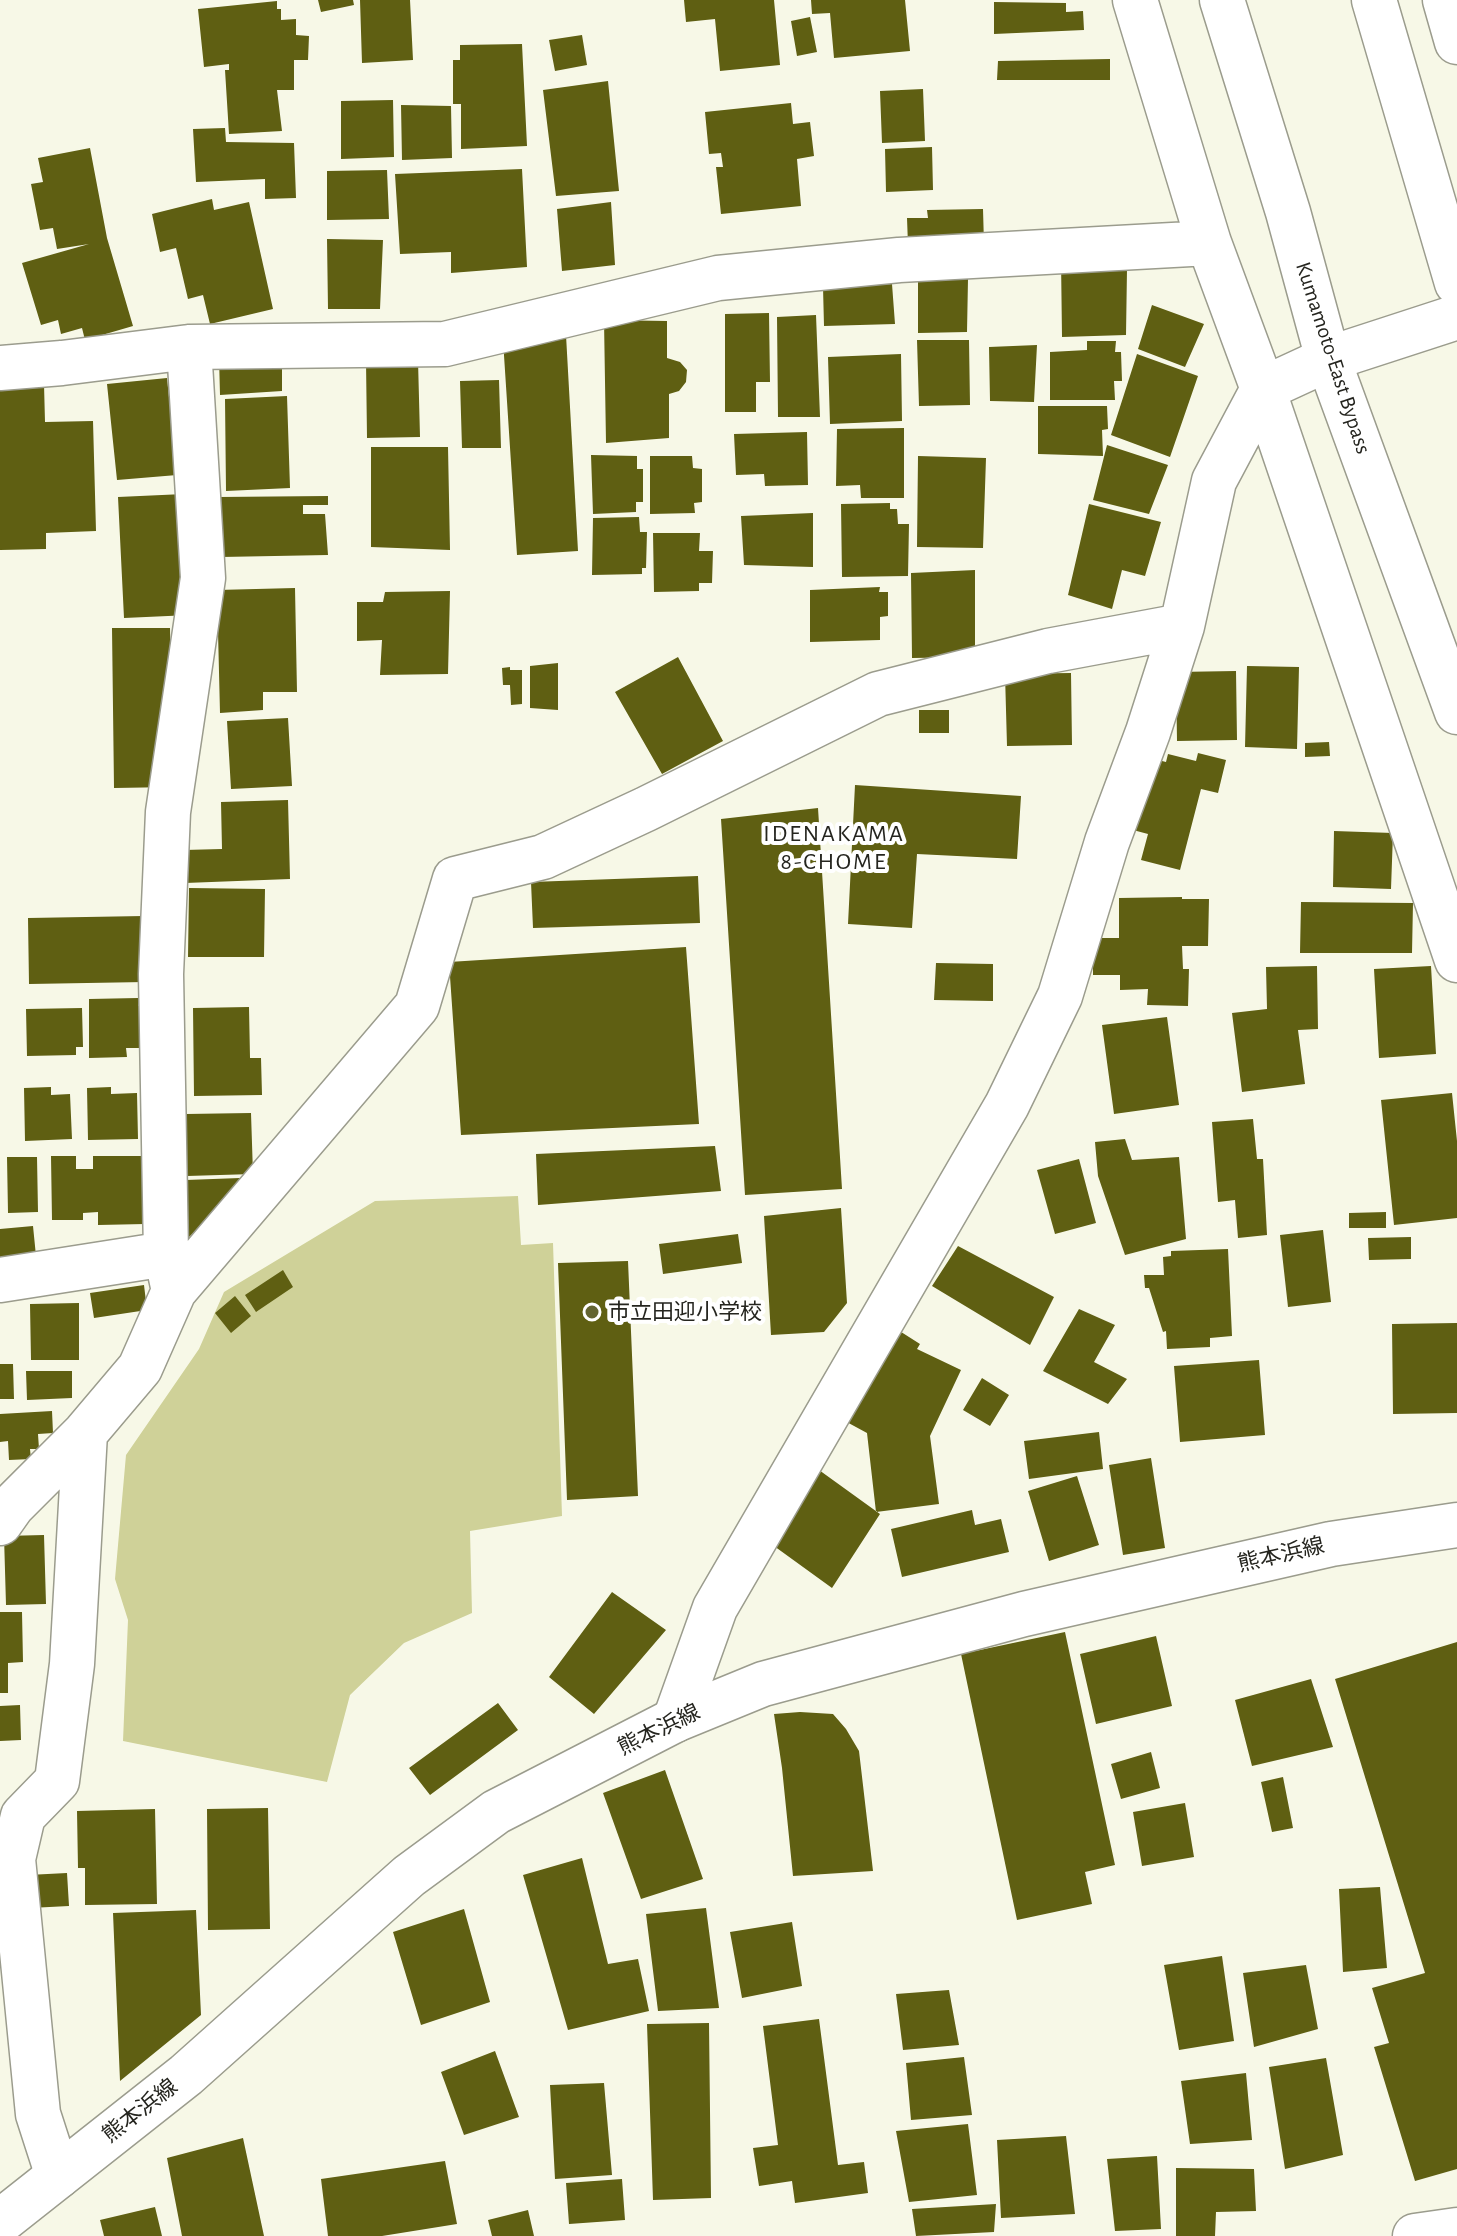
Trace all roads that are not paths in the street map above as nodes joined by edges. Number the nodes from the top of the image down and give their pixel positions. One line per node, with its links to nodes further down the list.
1 (1135, 0): 6 (main road)
2 (1222, 0): 10 (main road, Kumamoto-East Bypass)
3 (1374, 0): 7 (main road)
4 (1445, 0): 5 (main road)
5 (1457, 42)
6 (1209, 243): 9 (main road); 12 (main road)
7 (1457, 283)
8 (1457, 317): 10 (main road)
9 (189, 347): 11 (main road); 16 (main road)
10 (1328, 359): 12 (main road); 14 (main road, Kumamoto-East Bypass)
11 (0, 368)
12 (1263, 389): 13 (main road); 15 (main road)
13 (1182, 626): 16 (main road); 21 (main road)
14 (1457, 712)
15 (1457, 960)
16 (170, 1272): 17 (main road); 18 (main road)
17 (0, 1280)
18 (85, 1433): 19 (main road); 22 (main road)
19 (0, 1523)
20 (1457, 1525): 21 (main road, 熊本浜線)
21 (675, 1720): 22 (main road, 熊本浜線)
22 (58, 2176): 23 (main road, 熊本浜線)
23 (0, 2222)

